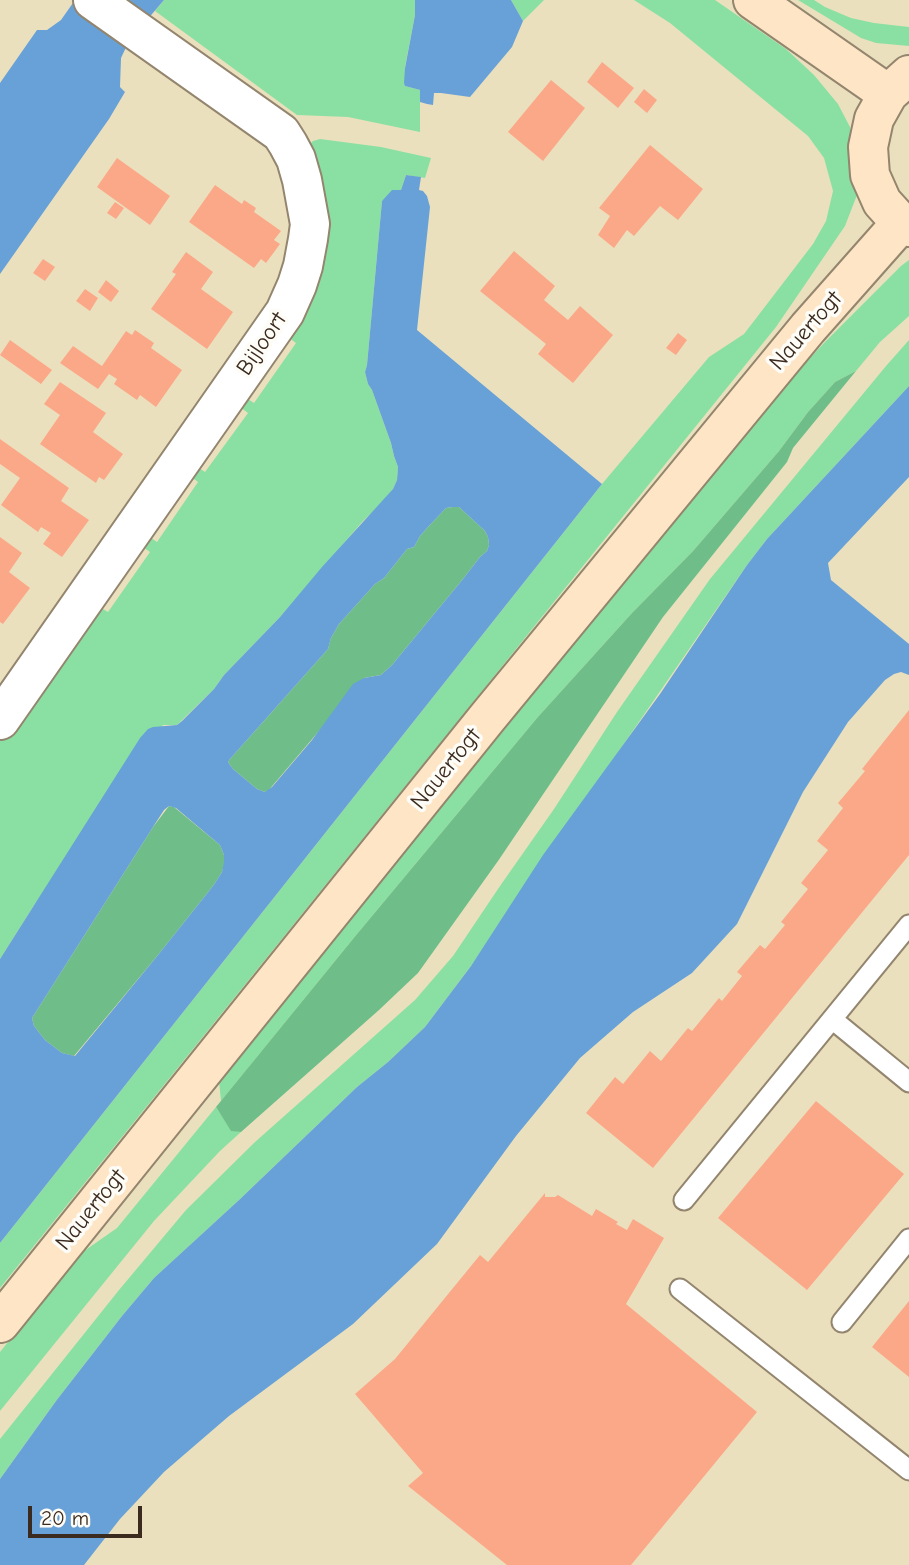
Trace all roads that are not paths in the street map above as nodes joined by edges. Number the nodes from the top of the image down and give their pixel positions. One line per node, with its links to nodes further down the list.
1 (93, 0): 5 (street, Bijloort)
2 (753, 0): 3 (street)
3 (898, 85): 4 (street)
4 (905, 225): 13 (street, Nauertogt)
5 (0, 720)
6 (909, 925): 7 (lane)
7 (832, 1019): 8 (lane); 9 (lane)
8 (909, 1082)
9 (684, 1200)
10 (909, 1239): 12 (lane)
11 (680, 1289): 14 (lane)
12 (842, 1322)
13 (0, 1323)
14 (909, 1470)

